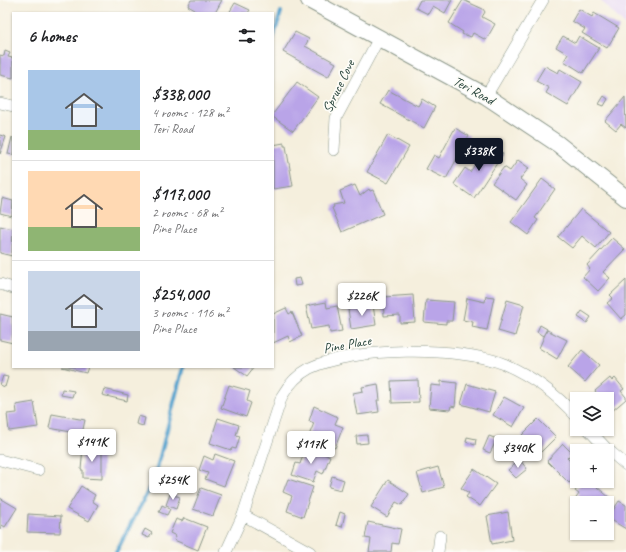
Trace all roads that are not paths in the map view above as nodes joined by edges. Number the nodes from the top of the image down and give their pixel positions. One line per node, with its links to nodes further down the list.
1 (309, 0): 3 (street, Teri Road)
2 (543, 0): 4 (street)
3 (380, 38): 4 (street, Teri Road); 7 (street, Spruce Cove)
4 (486, 96): 8 (street, Teri Road)
5 (0, 103): 6 (street)
6 (12, 106)
7 (334, 150)
8 (626, 198)
9 (0, 284): 10 (street)
10 (12, 288)
11 (570, 410): 16 (street, Pine Place)
12 (595, 436): 14 (street)
13 (0, 460): 15 (street)
14 (626, 465)
15 (38, 470)
16 (243, 515): 18 (street, Pine Place); 19 (street)
17 (440, 536): 20 (street)
18 (226, 552)
19 (310, 552)
20 (438, 552)

